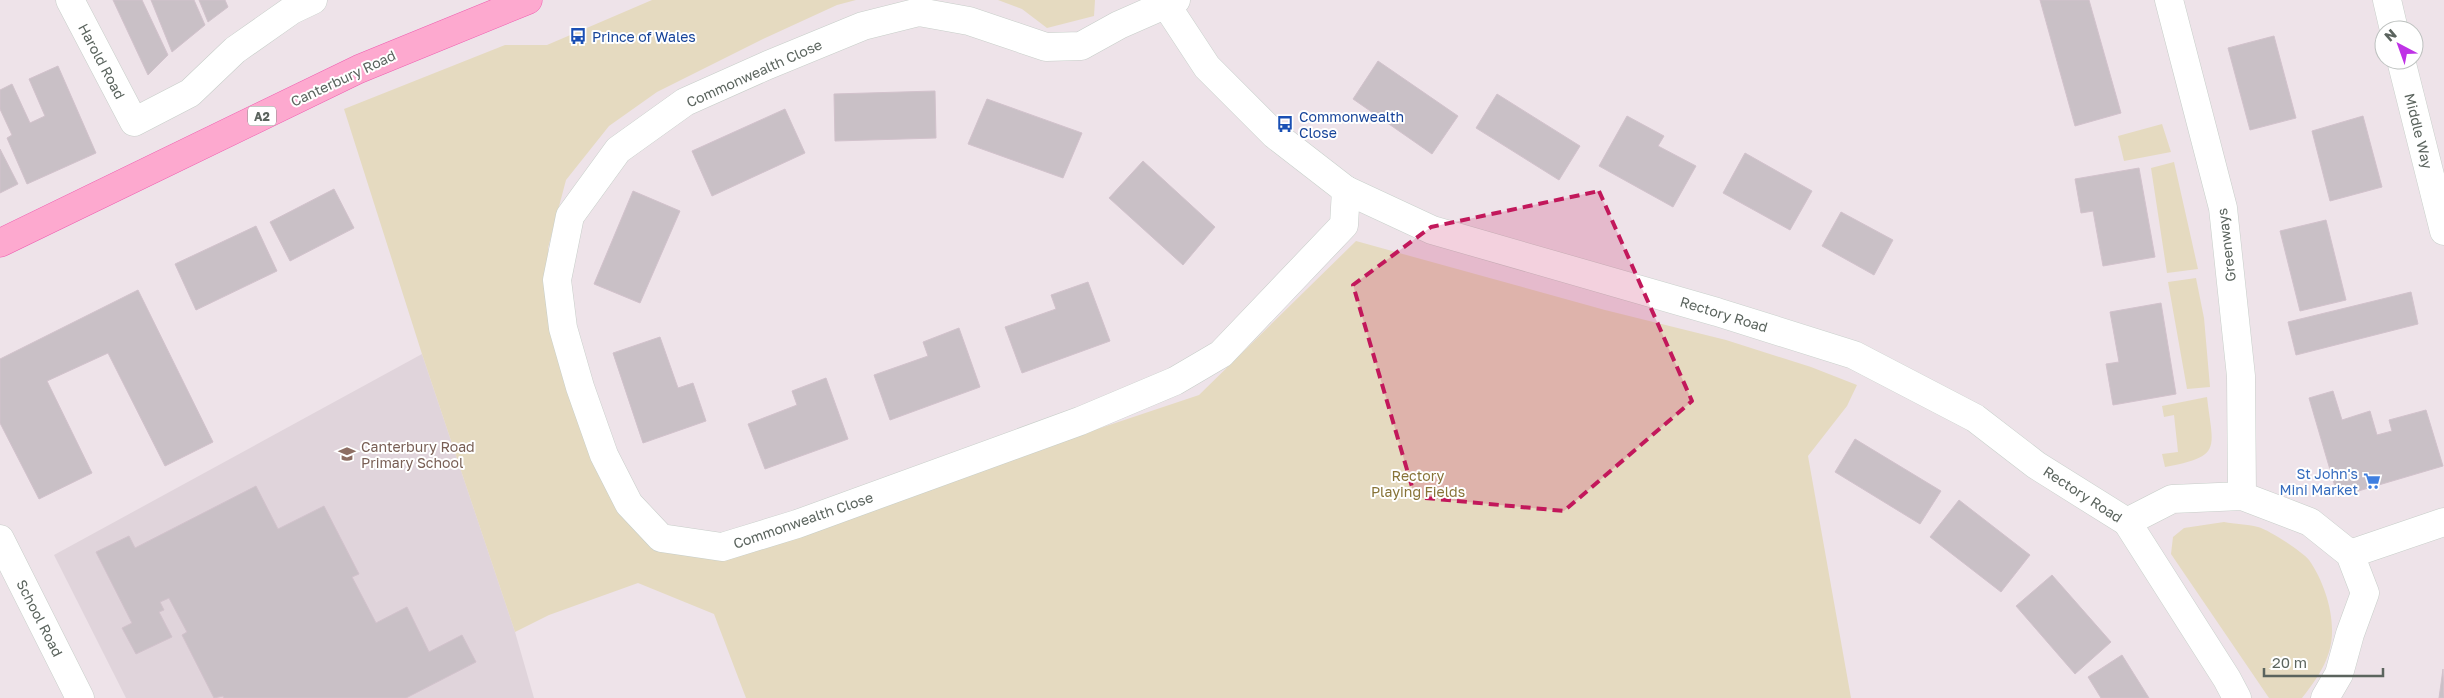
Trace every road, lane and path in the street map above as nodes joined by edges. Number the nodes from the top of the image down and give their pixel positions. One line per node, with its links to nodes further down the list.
1 (70, 0): 2 (street, Harold Road)
2 (313, 0)
3 (528, 0): 11 (main road, Canterbury Road / A2)
4 (2168, 0): 12 (street, Greenways)
5 (2386, 0): 7 (street)
6 (1168, 1): 9 (street, Rectory Road); 9 (street, Commonwealth Close)
7 (2391, 20)
8 (2404, 70): 10 (street, Middle Way)
9 (1346, 190): 13 (street, Rectory Road)
10 (2444, 231)
11 (0, 243)
12 (2242, 496): 13 (street); 16 (street)
13 (2127, 522): 18 (street, Rectory Road)
14 (2444, 522): 16 (street)
15 (0, 539): 17 (street, School Road)
16 (2350, 554): 19 (street)
17 (80, 698)
18 (2237, 698)
19 (2325, 698)

